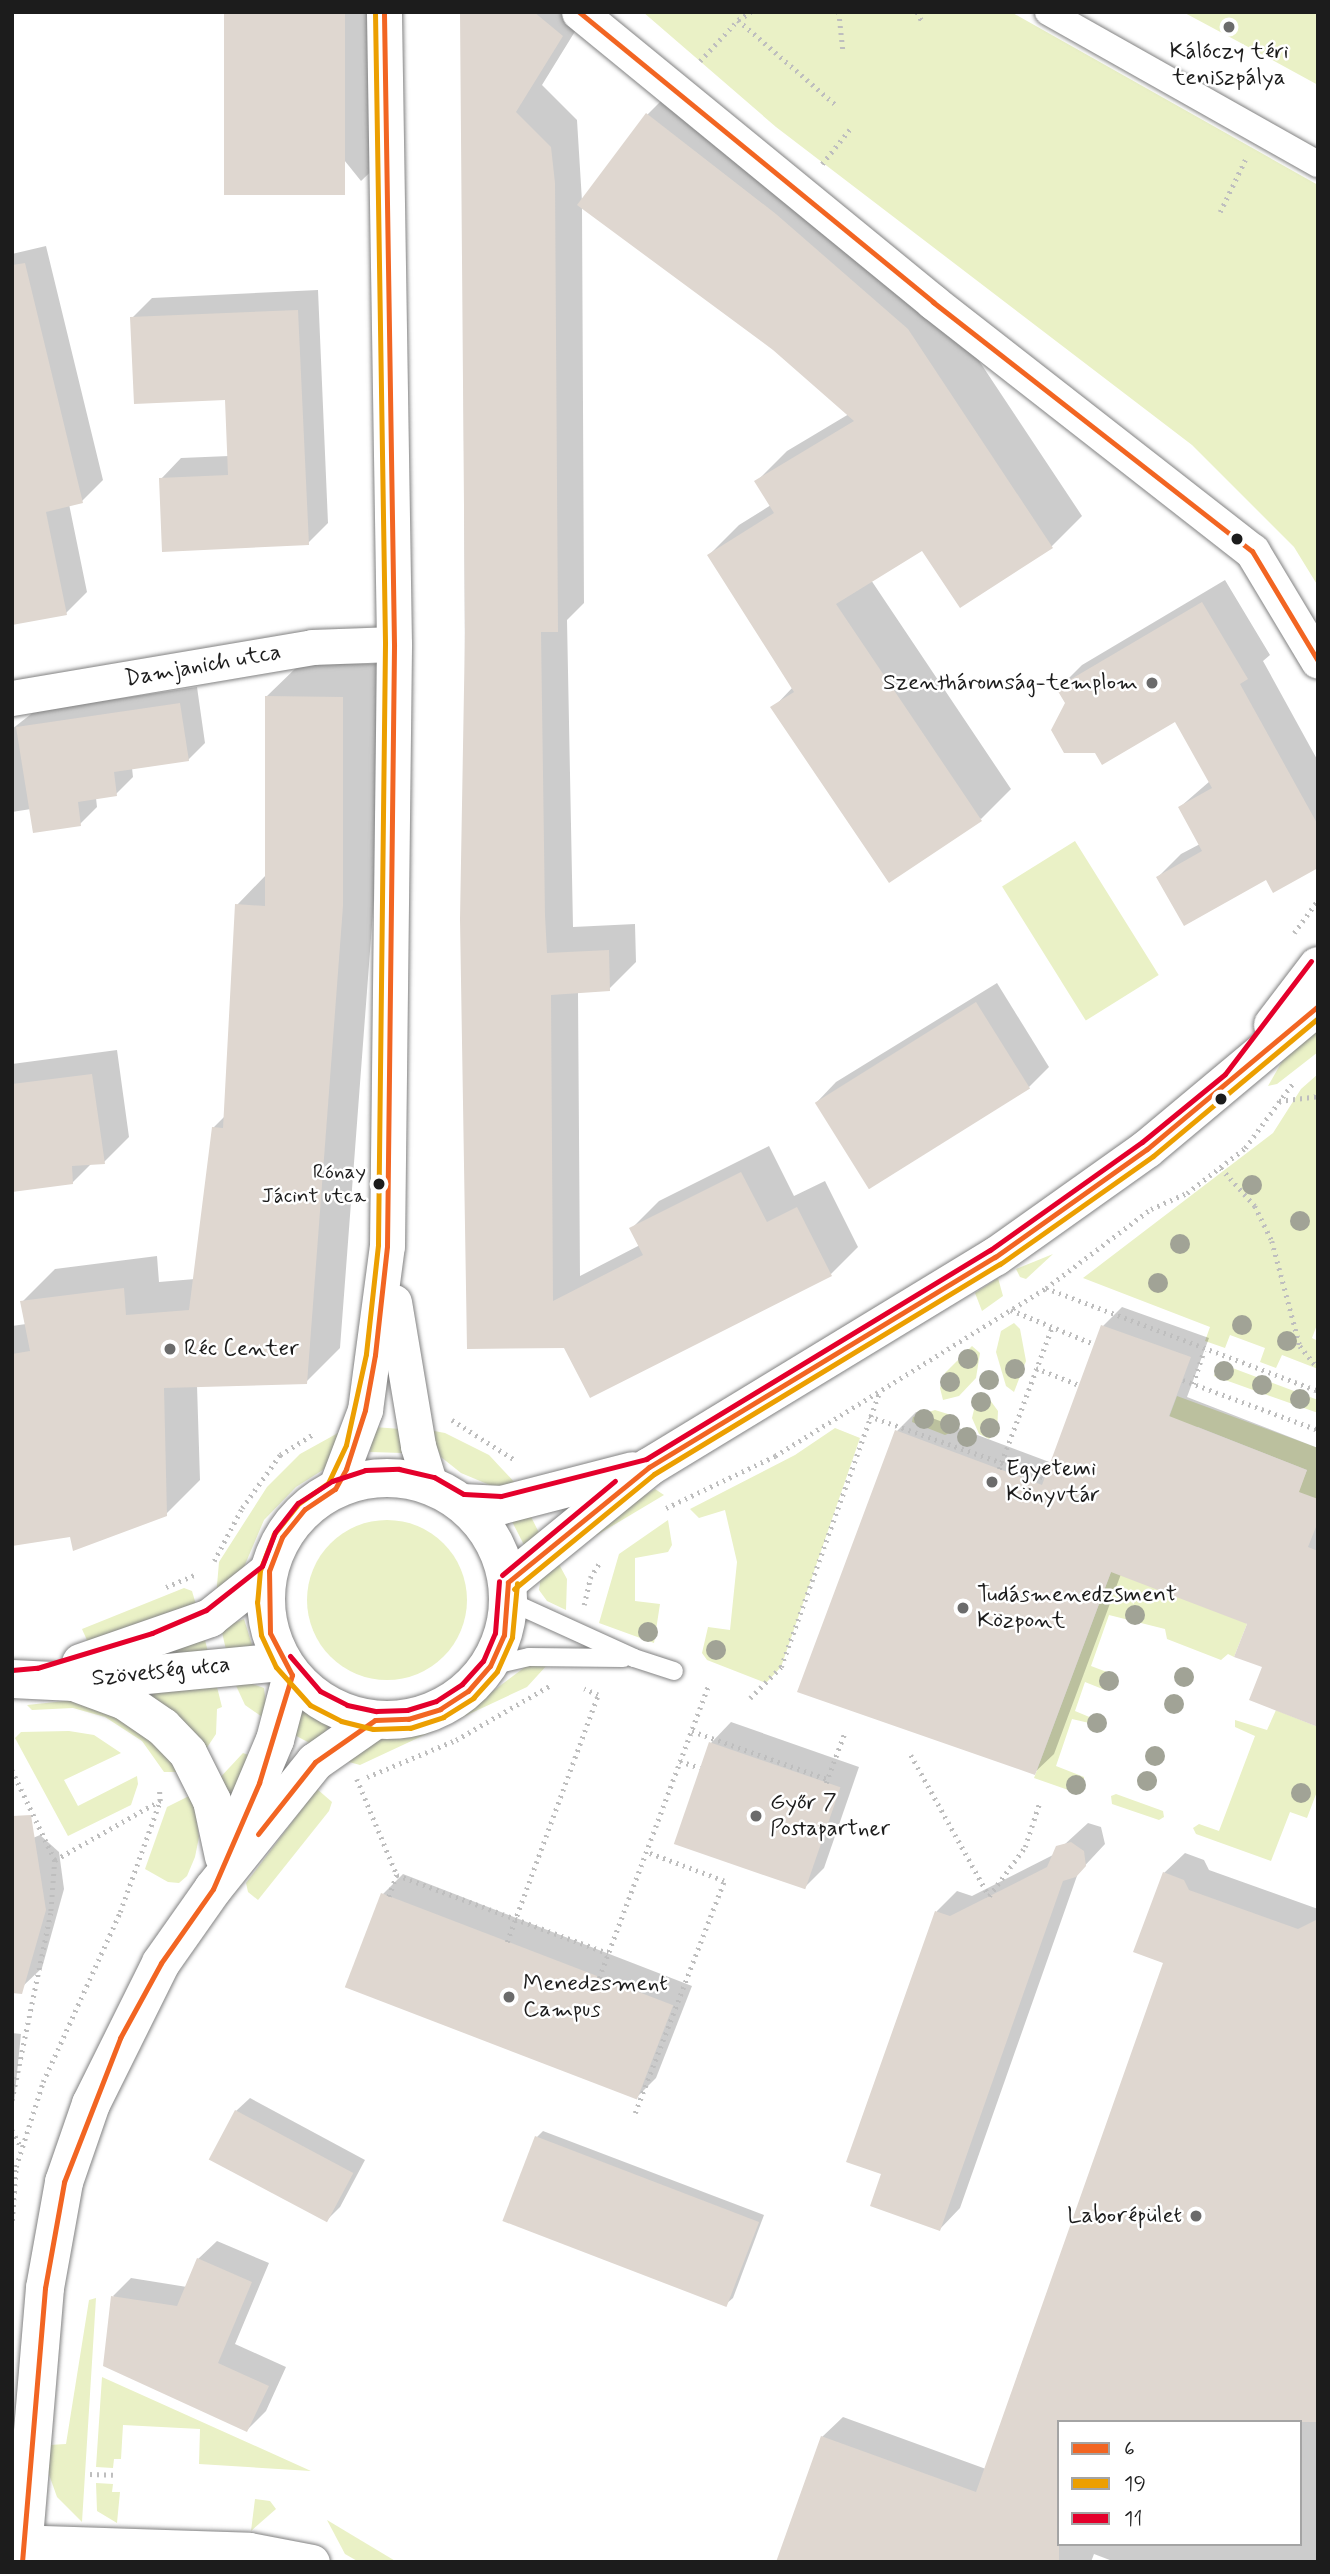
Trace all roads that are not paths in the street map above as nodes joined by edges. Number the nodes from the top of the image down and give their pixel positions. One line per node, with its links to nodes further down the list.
1 (384, 12): 5 (street)
2 (579, 12): 6 (street)
3 (1048, 12): 4 (street)
4 (1318, 164)
5 (394, 644): 7 (street, Damjanich utca); 11 (street)
6 (1318, 661)
7 (12, 698)
8 (1318, 966): 10 (street)
9 (1318, 1006): 10 (street)
10 (1231, 1080): 12 (street)
11 (387, 1246): 13 (street); 14 (street)
12 (649, 1467): 14 (street); 16 (street)
13 (335, 1489): 14 (street); 15 (street)
14 (446, 1494): 16 (street)
15 (269, 1571): 19 (street); 21 (street, Szövetség utca)
16 (509, 1591): 17 (lane); 18 (street)
17 (634, 1658): 18 (lane); 20 (lane)
18 (489, 1666): 22 (street)
19 (287, 1668): 21 (street, Szövetség utca); 22 (street); 23 (street)
20 (674, 1671)
21 (42, 1679): 23 (street)
22 (375, 1720): 23 (street)
23 (219, 1873): 24 (street)
24 (19, 2549): 25 (street)
25 (312, 2562)

